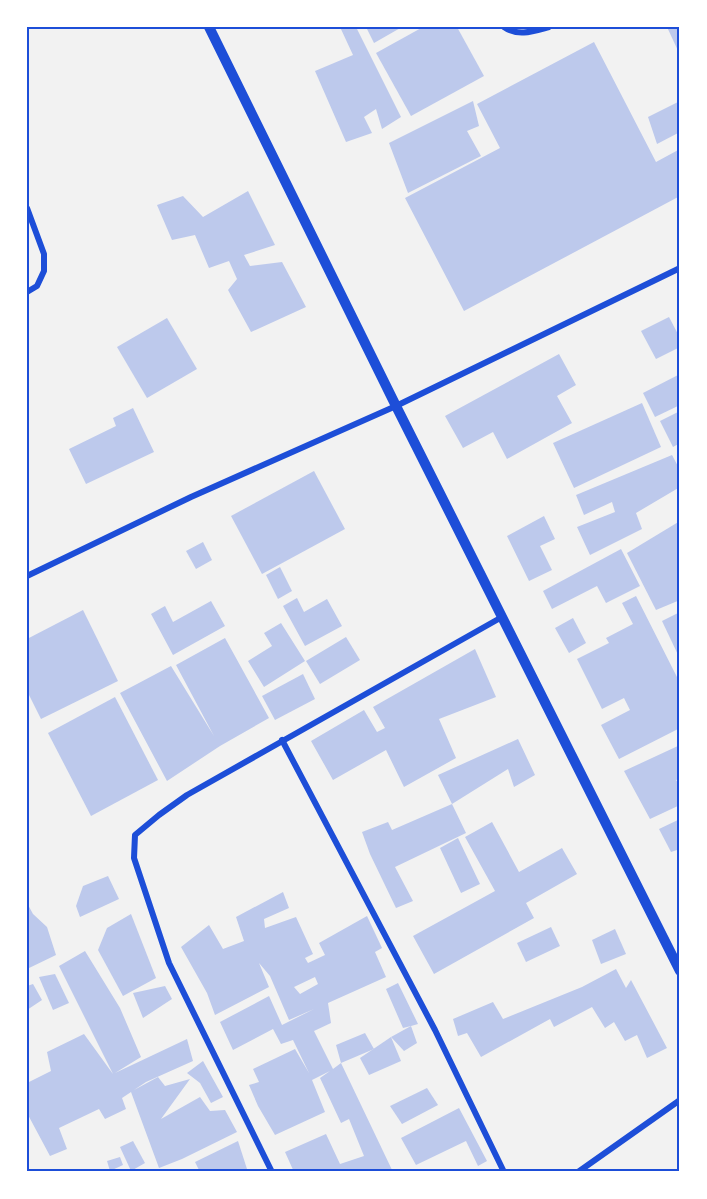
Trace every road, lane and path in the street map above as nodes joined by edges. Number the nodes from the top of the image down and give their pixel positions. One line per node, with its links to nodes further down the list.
1 (209, 27): 7 (street)
2 (504, 27): 3 (street)
3 (549, 27)
4 (27, 208): 6 (street)
5 (680, 268): 7 (street)
6 (27, 292)
7 (396, 406): 8 (street); 9 (street)
8 (27, 576)
9 (502, 617): 10 (street); 11 (street)
10 (282, 740): 13 (street); 14 (street)
11 (680, 971)
12 (680, 1100): 15 (street)
13 (272, 1172)
14 (504, 1172)
15 (578, 1172)

